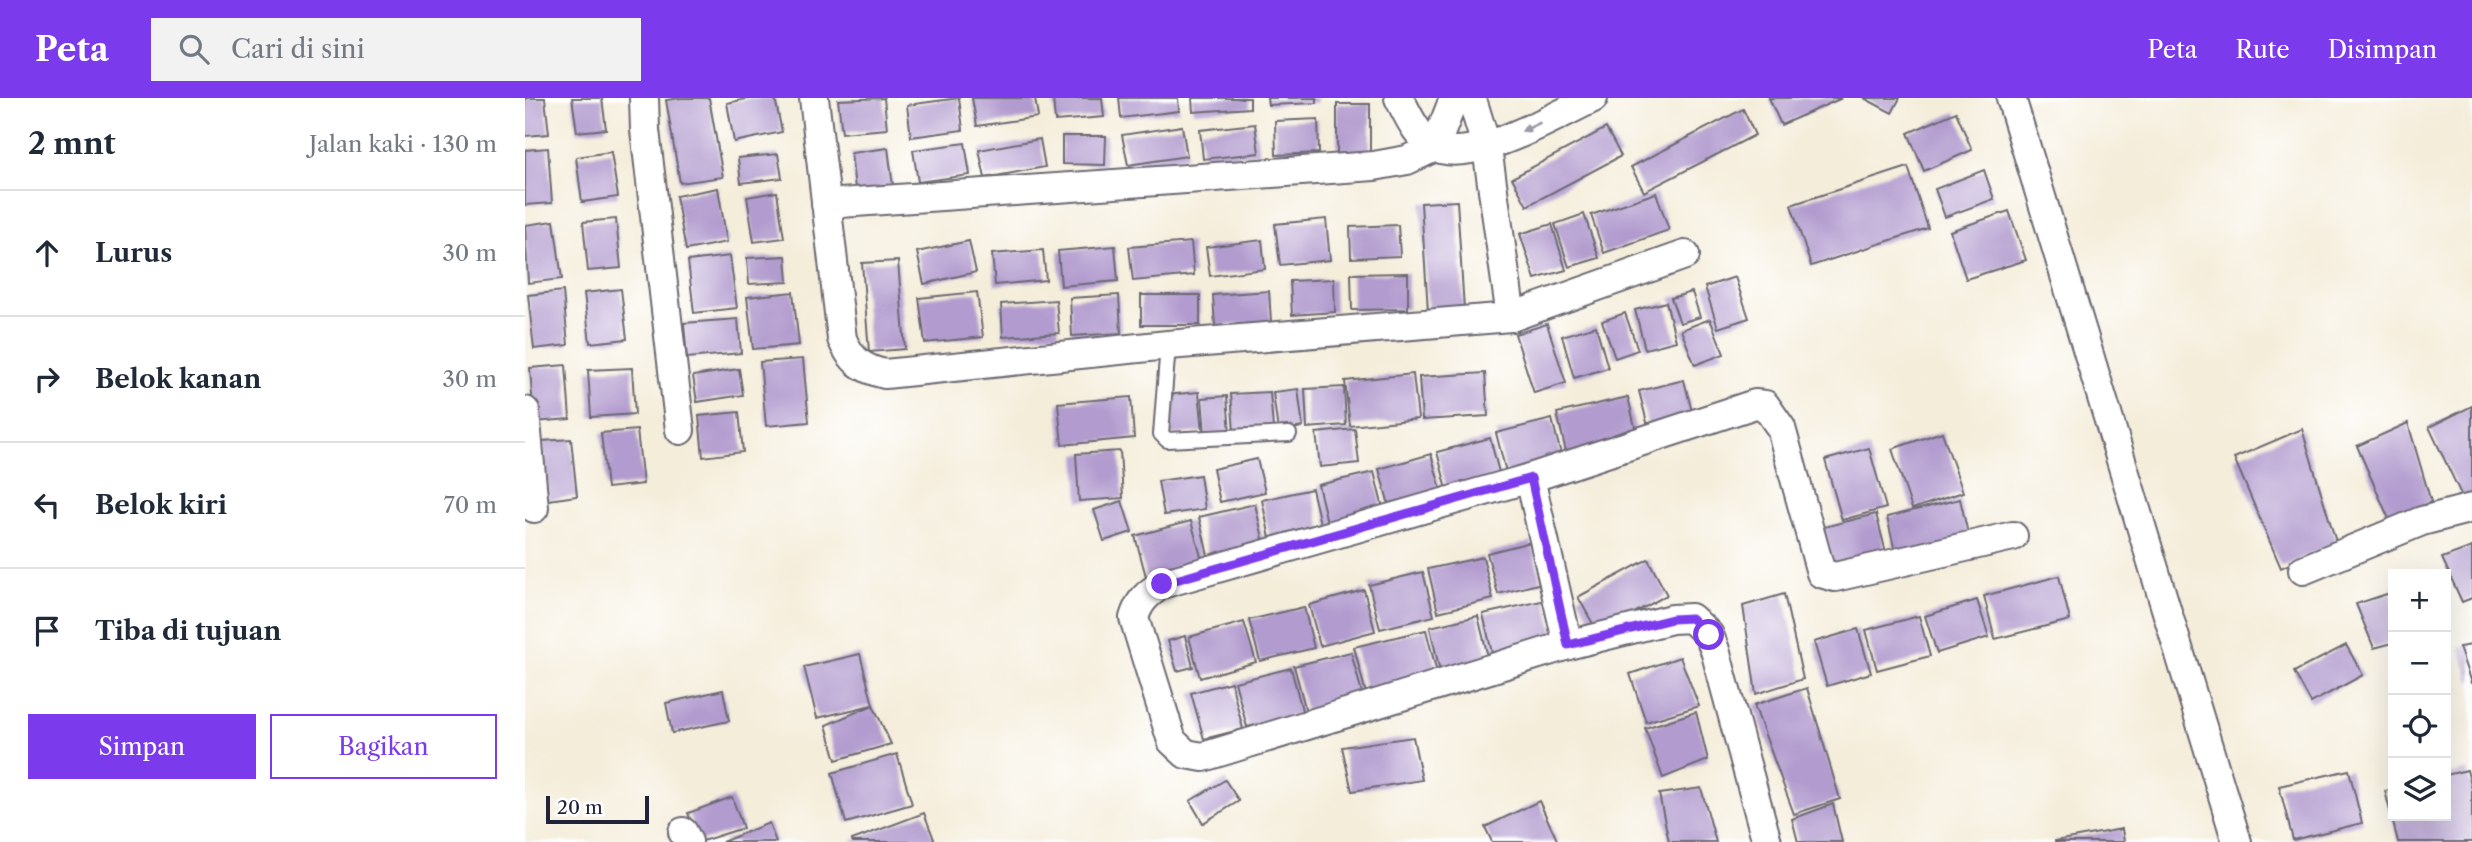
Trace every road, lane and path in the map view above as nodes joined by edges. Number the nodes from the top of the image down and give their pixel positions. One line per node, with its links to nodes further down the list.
1 (644, 98): 14 (street)
2 (814, 98): 9 (street)
3 (1399, 98): 7 (street)
4 (1593, 98): 8 (street, one-way to 8)
5 (2011, 98): 23 (street)
6 (1464, 102): 7 (street); 8 (street)
7 (1435, 147): 8 (street); 9 (street)
8 (1487, 148): 11 (street)
9 (826, 204): 12 (street)
10 (1685, 256): 11 (street)
11 (1511, 317): 12 (street)
12 (1168, 345): 15 (lane)
13 (525, 411): 17 (street)
14 (680, 430)
15 (1289, 434)
16 (1531, 478): 19 (street); 21 (street); 21 (street)
17 (534, 508)
18 (2472, 508): 20 (street)
19 (2013, 536)
20 (2303, 570)
21 (1568, 645): 22 (street)
22 (1767, 842)
23 (2237, 842)

